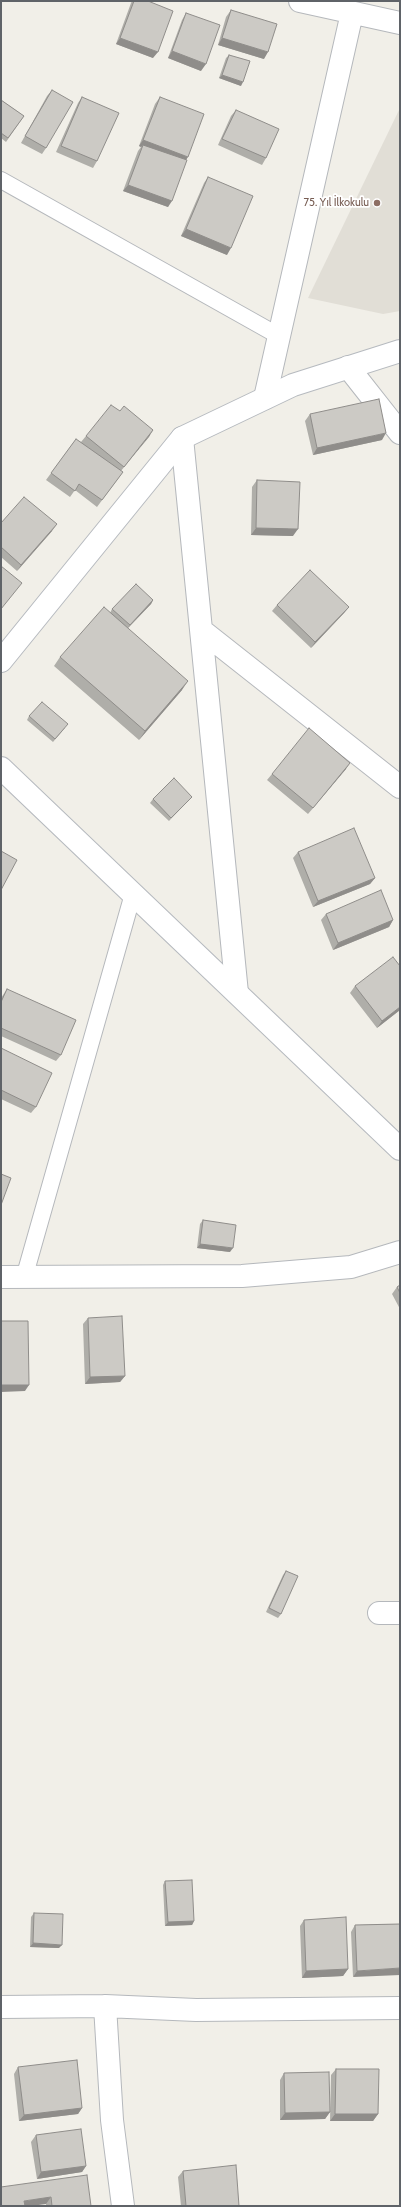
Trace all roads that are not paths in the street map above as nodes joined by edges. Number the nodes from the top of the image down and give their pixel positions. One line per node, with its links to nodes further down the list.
1 (300, 1): 2 (street)
2 (352, 13): 3 (street); 5 (street)
3 (400, 23)
4 (1, 180): 5 (lane)
5 (279, 336): 8 (street)
6 (400, 351): 7 (street)
7 (348, 368): 8 (street); 9 (street)
8 (265, 398): 10 (street)
9 (400, 433)
10 (182, 438): 11 (street); 12 (street)
11 (201, 630): 14 (street); 16 (street)
12 (1, 661)
13 (1, 768): 15 (street)
14 (400, 787)
15 (133, 894): 16 (street); 20 (lane)
16 (236, 993): 17 (street)
17 (400, 1149)
18 (400, 1252): 20 (street)
19 (1, 1277): 20 (street)
20 (24, 1278)
21 (105, 2006): 22 (street); 23 (street); 24 (street)
22 (1, 2007)
23 (400, 2008)
24 (123, 2206)

